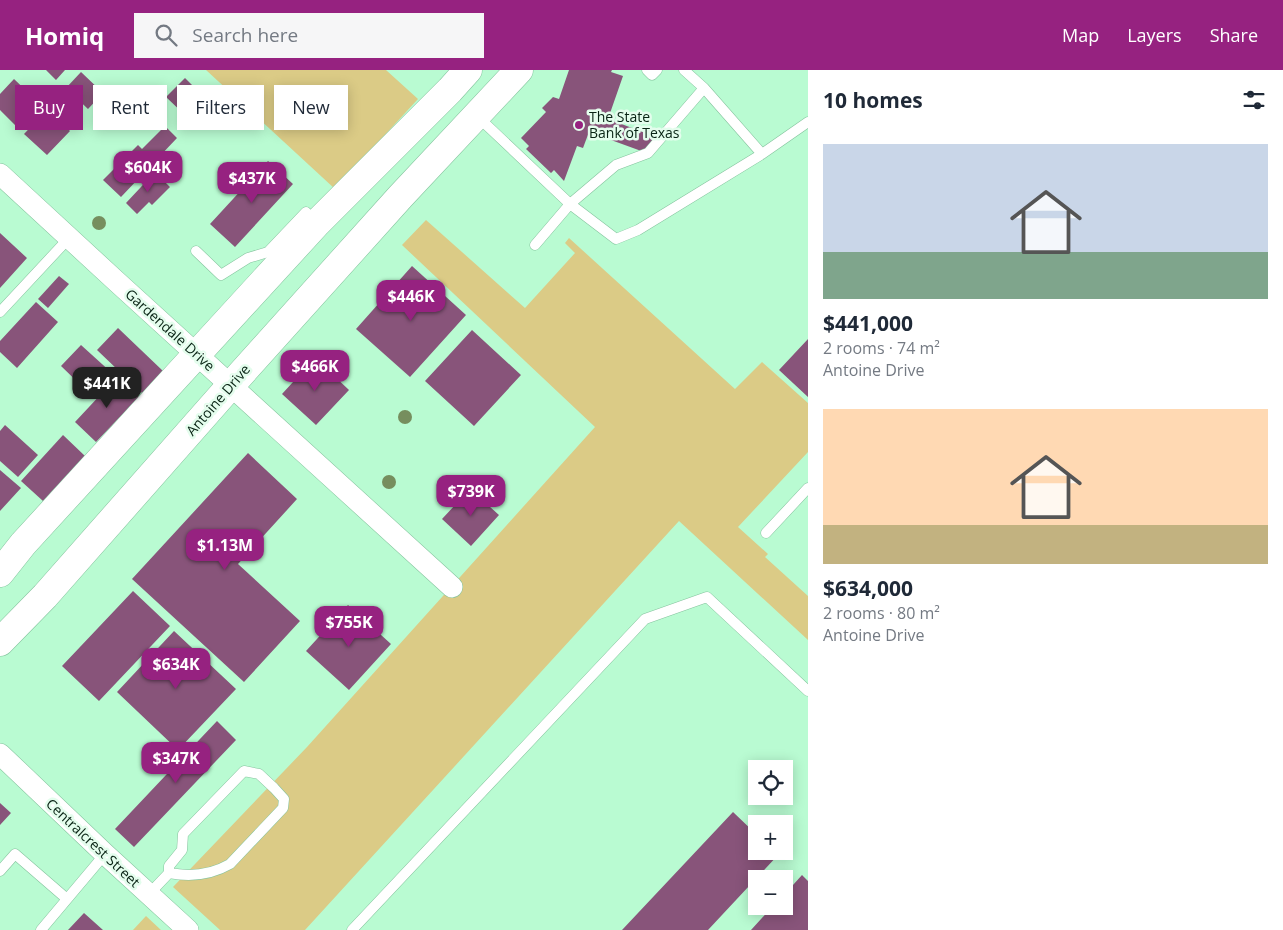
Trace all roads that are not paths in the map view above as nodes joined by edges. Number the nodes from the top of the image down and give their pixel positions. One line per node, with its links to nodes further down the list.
1 (468, 70): 7 (main road)
2 (519, 70): 8 (main road, Antoine Drive)
3 (647, 70): 4 (lane)
4 (657, 70)
5 (684, 70): 6 (lane)
6 (704, 88): 10 (lane); 12 (lane)
7 (450, 90): 8 (main road); 16 (main road)
8 (476, 116): 12 (lane); 19 (main road, Antoine Drive)
9 (808, 122): 10 (lane)
10 (762, 154): 12 (lane)
11 (0, 174): 13 (street, Gardendale Drive)
12 (570, 204): 14 (lane)
13 (69, 238): 17 (lane); 18 (street, Gardendale Drive)
14 (534, 245)
15 (196, 251): 16 (lane)
16 (274, 258): 18 (main road)
17 (0, 312)
18 (197, 355): 19 (street, Gardendale Drive); 22 (main road)
19 (231, 385): 23 (street, Gardendale Drive); 24 (main road, Antoine Drive)
20 (808, 488): 21 (lane)
21 (766, 533)
22 (0, 573)
23 (452, 587)
24 (0, 642)
25 (808, 690): 34 (lane)
26 (0, 754): 27 (street, Centralcrest Street)
27 (105, 854): 30 (street, Centralcrest Street); 31 (lane)
28 (0, 871): 31 (lane)
29 (169, 873): 29 (lane); 30 (lane)
30 (149, 894): 33 (street, Centralcrest Street)
31 (67, 899): 32 (lane)
32 (40, 930)
33 (188, 930)
34 (352, 930)

